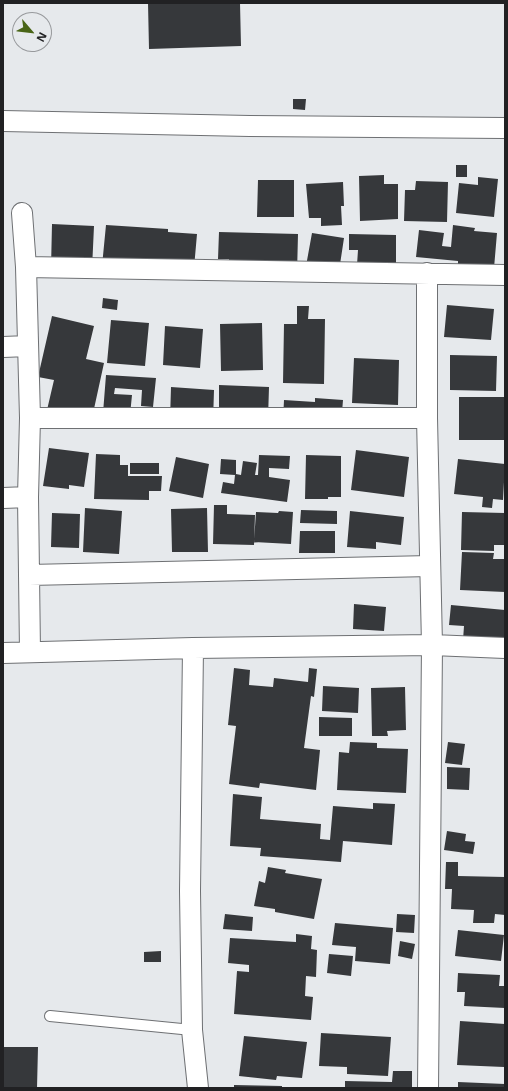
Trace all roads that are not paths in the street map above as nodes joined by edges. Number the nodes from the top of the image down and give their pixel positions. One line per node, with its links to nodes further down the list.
1 (3, 122): 2 (street)
2 (505, 128)
3 (22, 213): 4 (street)
4 (26, 267): 5 (street); 7 (street)
5 (427, 273): 6 (street); 10 (street)
6 (505, 275)
7 (28, 346): 8 (street); 9 (street)
8 (3, 347)
9 (30, 418): 10 (street); 11 (street)
10 (427, 418): 13 (street)
11 (28, 497): 12 (street); 14 (street)
12 (3, 498)
13 (430, 566): 14 (street); 15 (street)
14 (29, 575): 18 (street)
15 (432, 645): 16 (street); 17 (street); 23 (street)
16 (193, 648): 18 (street); 21 (street)
17 (505, 648)
18 (30, 652): 19 (street)
19 (3, 653)
20 (50, 1016): 21 (lane)
21 (192, 1030): 22 (street)
22 (198, 1088)
23 (428, 1088)

